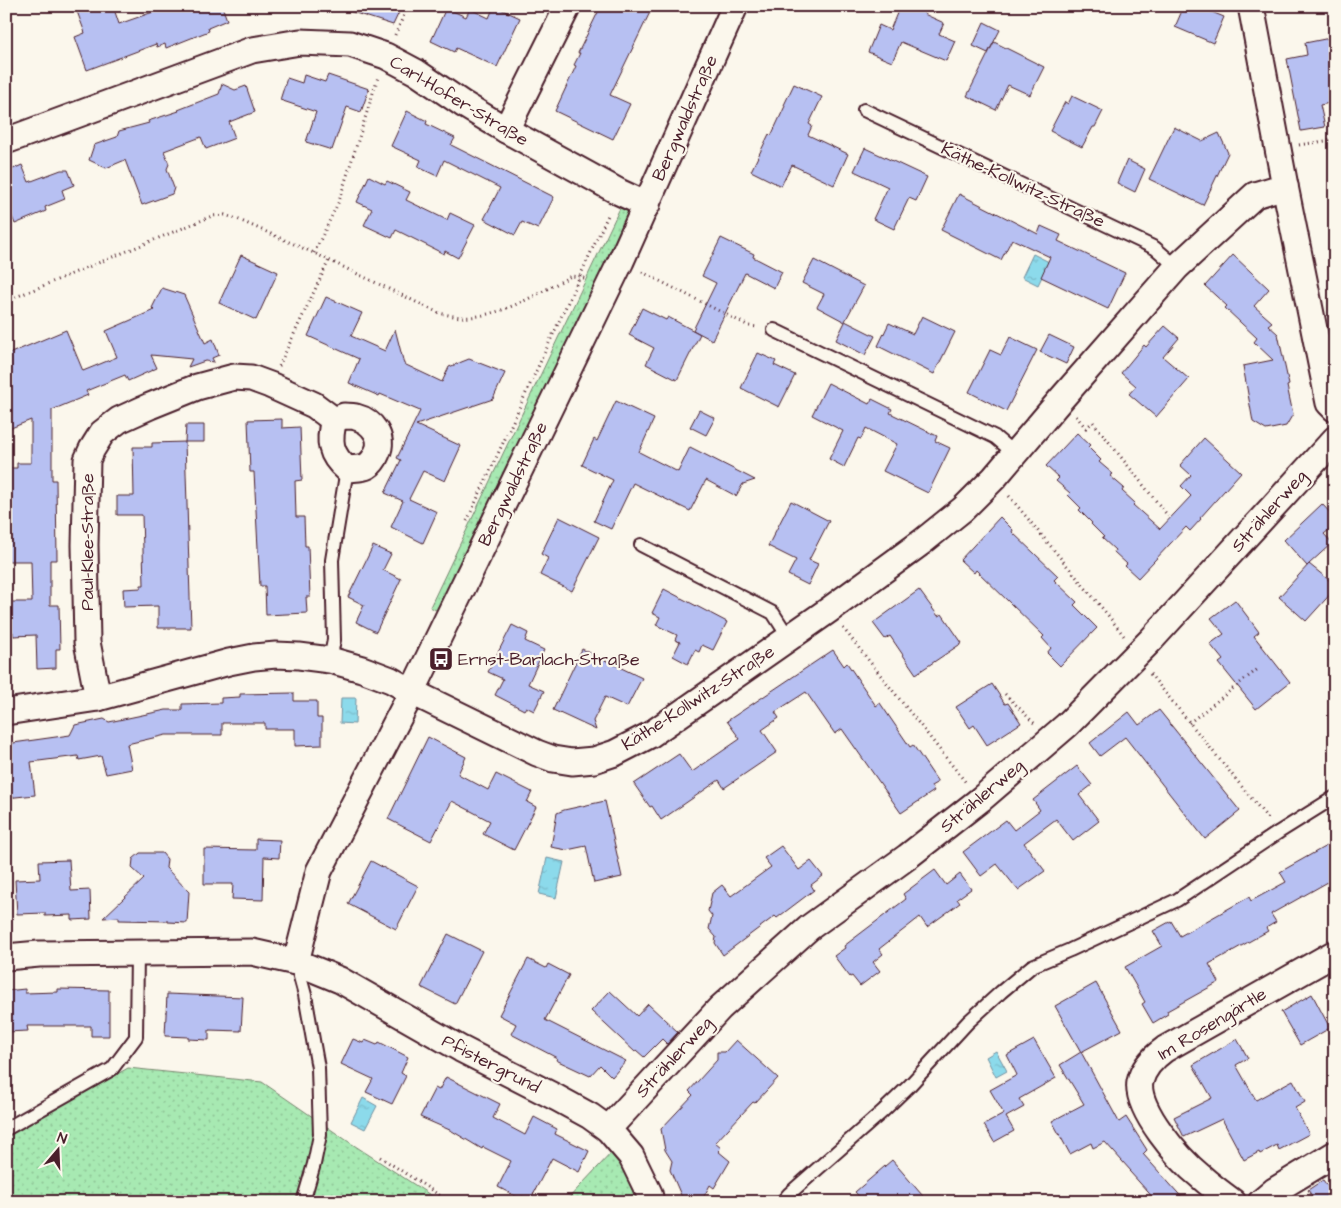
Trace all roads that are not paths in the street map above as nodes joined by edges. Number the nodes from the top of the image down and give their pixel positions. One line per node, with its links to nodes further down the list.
1 (568, 6): 5 (street)
2 (735, 6): 8 (street, Bergwaldstraße)
3 (1252, 6): 7 (street)
4 (864, 110): 9 (lane, Käthe-Kollwitz-Straße)
5 (506, 130): 6 (street, Carl-Hofer-Straße); 8 (street, Carl-Hofer-Straße)
6 (6, 140)
7 (1285, 186): 9 (street, Käthe-Kollwitz-Straße); 11 (street)
8 (647, 205): 19 (street, Bergwaldstraße)
9 (1177, 267): 14 (street, Käthe-Kollwitz-Straße)
10 (774, 330): 14 (lane)
11 (1335, 409)
12 (334, 420): 15 (street); 15 (street); 20 (street, Paul-Klee-Straße)
13 (1335, 439): 28 (street, Strählerweg)
14 (1015, 454): 17 (street, Käthe-Kollwitz-Straße)
15 (347, 469): 18 (lane)
16 (641, 545): 17 (lane, Käthe-Kollwitz-Straße)
17 (789, 638): 19 (street, Käthe-Kollwitz-Straße)
18 (330, 660): 19 (street); 20 (street)
19 (412, 692): 26 (street, Bergwaldstraße)
20 (98, 698): 21 (street)
21 (6, 712)
22 (1335, 797): 32 (lane)
23 (137, 953): 25 (street, Pfistergrund); 26 (street, Pfistergrund); 27 (lane)
24 (1335, 953): 33 (street, Im Rosengärtle)
25 (6, 956)
26 (296, 962): 28 (street, Pfistergrund); 30 (lane)
27 (6, 1129)
28 (608, 1129): 31 (street, Pfistergrund)
29 (1335, 1154): 34 (street)
30 (303, 1202)
31 (651, 1202)
32 (782, 1202)
33 (1234, 1202)
34 (1261, 1202)

